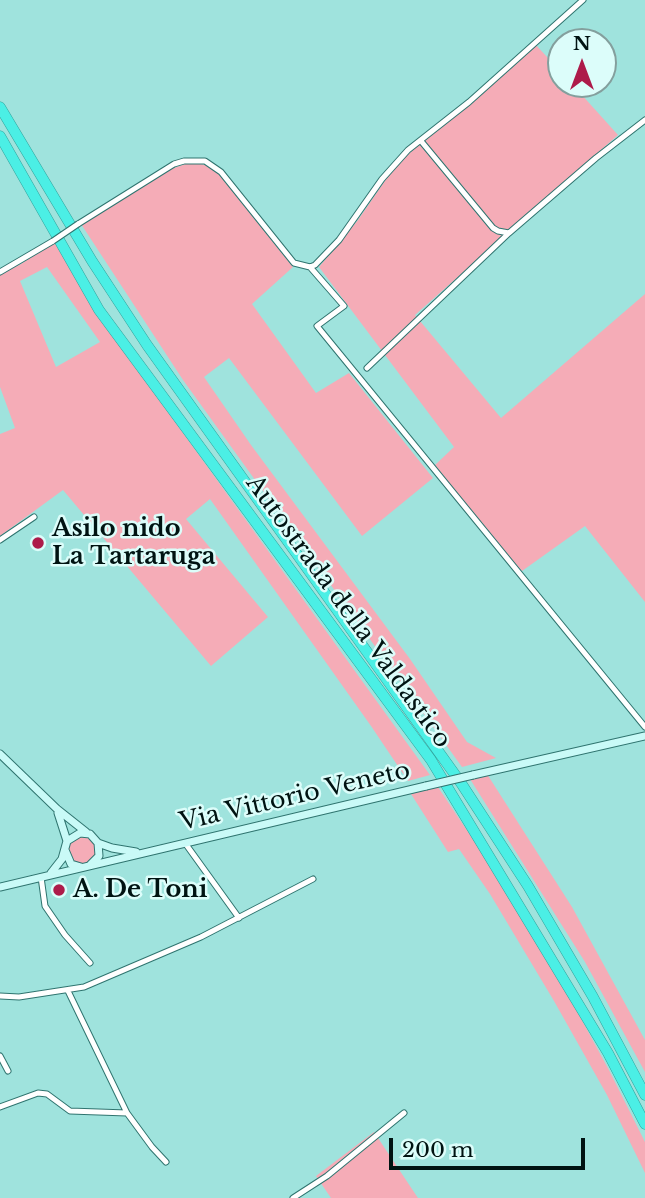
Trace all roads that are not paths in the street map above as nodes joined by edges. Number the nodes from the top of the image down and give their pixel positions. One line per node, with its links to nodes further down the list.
1 (583, 0): 5 (street)
2 (0, 107): 31 (highway, Autostrada della Valdastico)
3 (645, 120): 6 (street)
4 (0, 136): 35 (highway, Autostrada della Valdastico)
5 (421, 141): 6 (street); 7 (street)
6 (509, 233): 9 (street)
7 (310, 268): 8 (street, bridge); 12 (street)
8 (0, 272)
9 (367, 368)
10 (34, 517): 11 (street)
11 (0, 540)
12 (645, 727)
13 (645, 736): 18 (main road, Via Vittorio Veneto, bridge)
14 (0, 754): 15 (main road)
15 (57, 809): 16 (main road); 19 (main road)
16 (90, 834): 17 (main road); 19 (main road)
17 (98, 843): 20 (main road, Via Vittorio Veneto); 21 (main road)
18 (185, 843): 20 (main road, Via Vittorio Veneto); 25 (street)
19 (66, 845): 21 (main road); 22 (main road)
20 (144, 852): 21 (main road, Via Vittorio Veneto)
21 (86, 867): 22 (main road, Via Vittorio Veneto)
22 (43, 877): 24 (main road, Via Vittorio Veneto); 26 (street)
23 (313, 879): 25 (street)
24 (0, 887)
25 (239, 918): 27 (street)
26 (89, 963)
27 (68, 991): 28 (street); 33 (street)
28 (0, 996)
29 (0, 1056): 30 (street)
30 (8, 1072)
31 (645, 1094)
32 (0, 1107): 33 (street)
33 (128, 1113): 36 (street)
34 (404, 1113): 37 (street)
35 (645, 1124)
36 (166, 1162)
37 (293, 1198)

